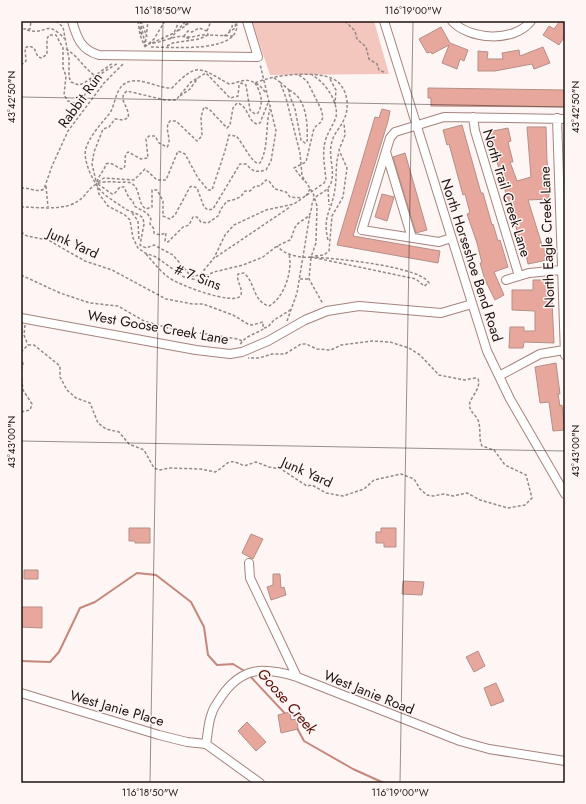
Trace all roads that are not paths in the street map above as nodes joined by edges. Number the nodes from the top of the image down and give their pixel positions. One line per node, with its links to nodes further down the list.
1 (72, 21): 2 (street)
2 (247, 21)
3 (384, 21): 8 (street, North Horseshoe Bend Road)
4 (452, 21): 5 (street)
5 (530, 21)
6 (473, 117): 7 (street); 8 (street); 13 (street, North Trail Creek Lane)
7 (561, 119): 12 (street, North Eagle Creek Lane)
8 (416, 125): 9 (street); 11 (street, North Horseshoe Bend Road)
9 (386, 152): 10 (street); 10 (street)
10 (412, 238): 11 (street)
11 (451, 238): 15 (street, North Horseshoe Bend Road)
12 (561, 270): 13 (street); 17 (street, North Eagle Creek Lane)
13 (519, 276): 14 (street)
14 (506, 280)
15 (472, 304): 16 (street, West Goose Creek Lane); 18 (street, North Horseshoe Bend Road)
16 (23, 318)
17 (565, 353): 18 (street)
18 (499, 376): 19 (street, North Horseshoe Bend Road)
19 (565, 494)
20 (249, 564): 21 (street)
21 (297, 677): 23 (street, West Janie Road); 24 (street, West Janie Road)
22 (21, 693): 23 (street, West Janie Place)
23 (206, 744): 25 (street)
24 (565, 761)
25 (260, 783)

